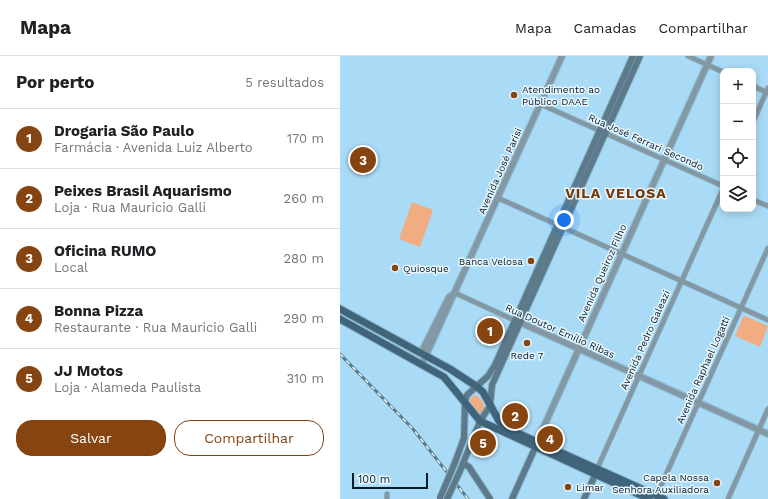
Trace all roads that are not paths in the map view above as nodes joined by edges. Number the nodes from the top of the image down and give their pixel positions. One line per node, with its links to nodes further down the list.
1 (562, 56): 10 (street, Avenida José Parisi)
2 (633, 56): 12 (main road)
3 (640, 56): 12 (main road)
4 (688, 56): 6 (street)
5 (710, 56): 6 (street, Avenida Queiroz Filho)
6 (707, 64): 7 (street); 13 (street, Avenida Queiroz Filho)
7 (720, 70)
8 (756, 87): 9 (street)
9 (767, 91): 11 (street)
10 (540, 104): 12 (street, Rua José Ferrari Secondo); 16 (street, Avenida José Parisi)
11 (756, 115)
12 (603, 132): 13 (street, Rua José Ferrari Secondo); 19 (main road)
13 (664, 160): 14 (street, Rua José Ferrari Secondo); 21 (street, Avenida Queiroz Filho)
14 (720, 185)
15 (720, 196): 22 (street, Avenida Pedro Galeazi)
16 (498, 198): 19 (street); 23 (street, Avenida José Parisi)
17 (756, 201): 18 (street)
18 (768, 206)
19 (559, 226): 21 (street); 28 (main road)
20 (768, 248): 24 (street, Avenida Raphael Logatti)
21 (621, 254): 22 (street); 29 (street, Avenida Queiroz Filho)
22 (682, 282): 24 (street); 32 (street, Avenida Pedro Galeazi)
23 (454, 293): 28 (street, Rua Doutor Emílio Ribas); 30 (street, Avenida José Parisi)
24 (742, 308): 27 (street); 35 (street, Avenida Raphael Logatti)
25 (340, 309): 30 (main road)
26 (340, 319): 31 (main road)
27 (768, 320)
28 (517, 321): 29 (street, Rua Doutor Emílio Ribas); 33 (main road); 36 (main road)
29 (578, 350): 32 (street, Rua Doutor Emílio Ribas); 41 (street, Avenida Queiroz Filho)
30 (424, 355): 31 (street, Avenida José Parisi); 33 (main road)
31 (422, 364): 34 (main road)
32 (640, 377): 35 (street, Rua Doutor Emílio Ribas); 43 (street, Avenida Pedro Galeazi)
33 (476, 386): 34 (main road); 36 (main road)
34 (465, 402): 38 (main road); 45 (main road, bridge)
35 (698, 403): 39 (street, Rua Doutor Emílio Ribas); 44 (street, Avenida Raphael Logatti)
36 (490, 406): 38 (main road); 41 (main road)
37 (768, 409): 39 (street)
38 (480, 421): 41 (main road); 42 (main road)
39 (758, 430): 40 (street, Rua Doutor Emílio Ribas); 52 (street)
40 (768, 434)
41 (536, 445): 43 (main road); 48 (main road, Avenida Queiroz Filho)
42 (463, 464): 46 (main road, bridge); 47 (main road)
43 (596, 472): 44 (main road); 49 (main road, Avenida Pedro Galeazi); 50 (main road)
44 (656, 497): 51 (main road)
45 (440, 498)
46 (447, 499)
47 (490, 499)
48 (512, 499)
49 (584, 499)
50 (649, 499)
51 (664, 499)
52 (728, 499)

